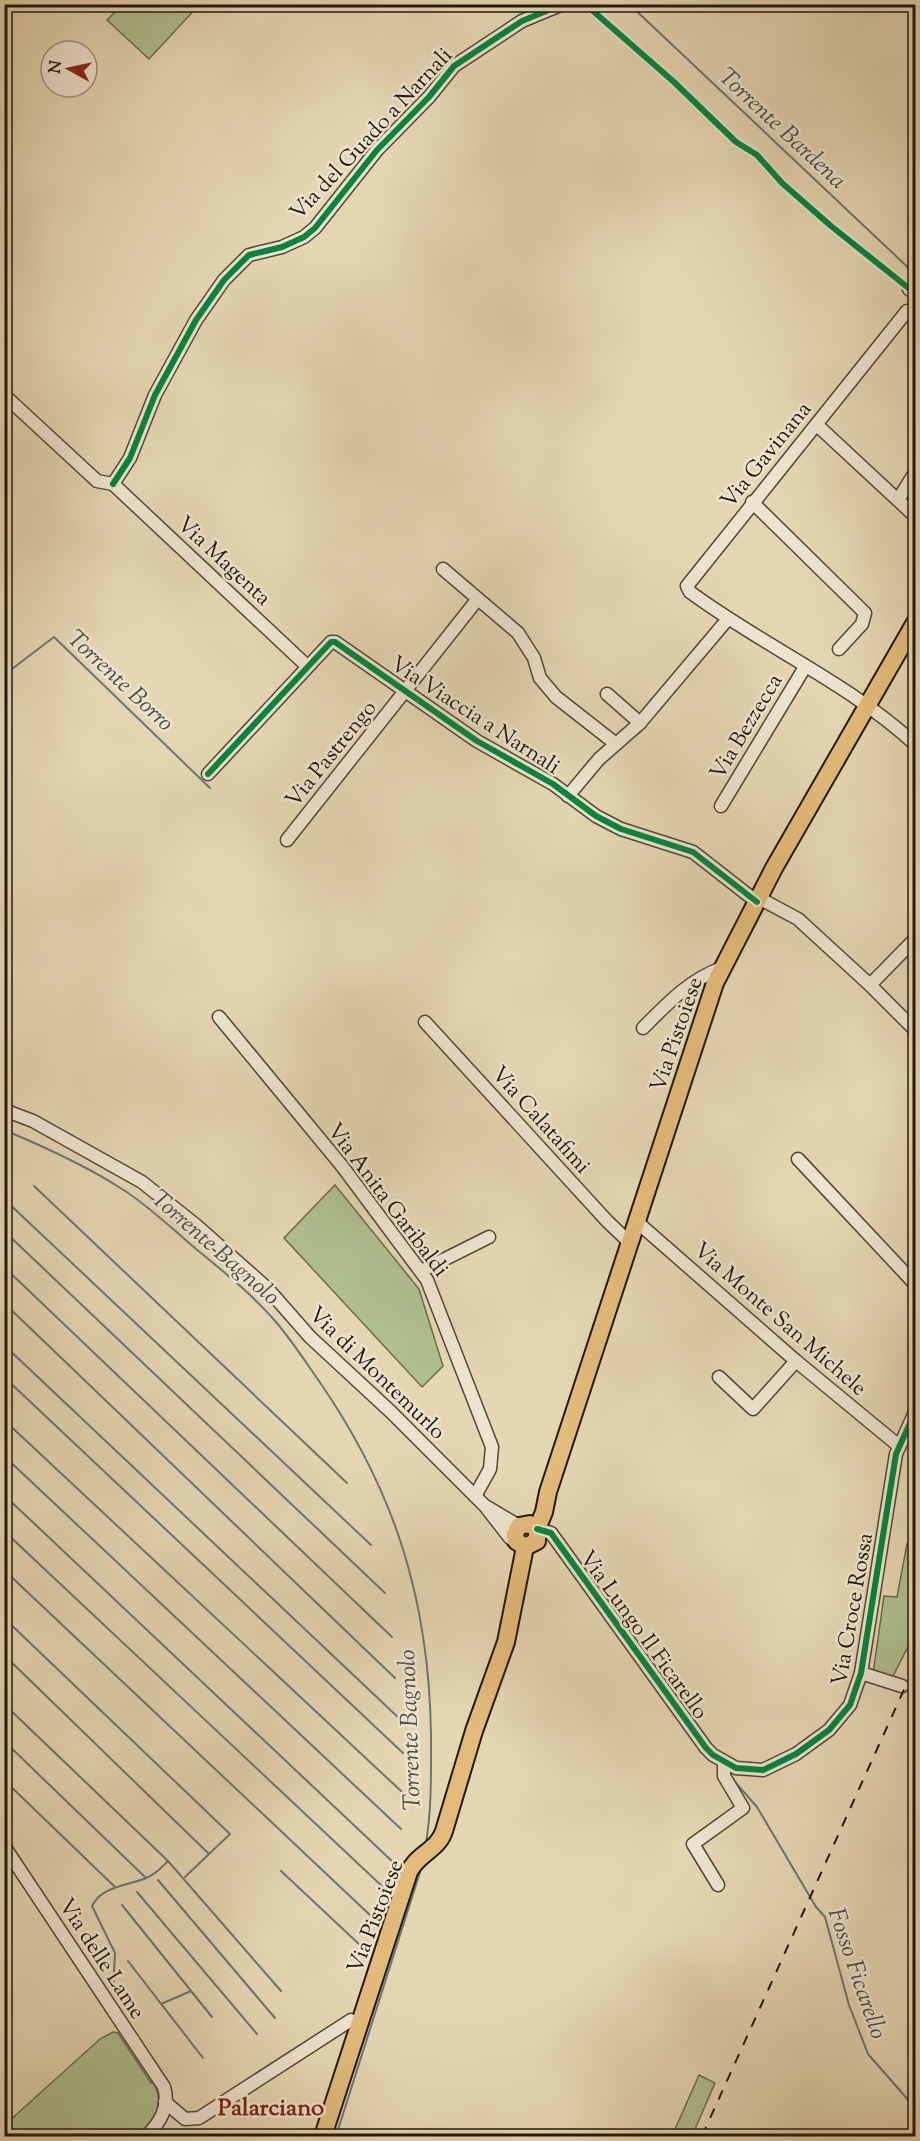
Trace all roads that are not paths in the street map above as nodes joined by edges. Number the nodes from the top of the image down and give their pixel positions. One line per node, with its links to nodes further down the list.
1 (563, 4): 6 (street, Via del Guado a Narnali)
2 (913, 310): 4 (street, Via Gavinana)
3 (4, 395): 6 (street, Via Magenta)
4 (817, 424): 7 (street); 8 (street, Via Gavinana)
5 (915, 471): 7 (street)
6 (113, 484): 15 (street, Via Magenta)
7 (898, 500): 9 (street)
8 (753, 502): 12 (street, Via Gavinana); 14 (street)
9 (915, 517)
10 (443, 569): 11 (street)
11 (477, 600): 17 (street, Via Viaccia a Narnali); 21 (street)
12 (727, 620): 16 (street); 20 (street)
13 (915, 621): 19 (main road, Via Pistoiese)
14 (839, 649)
15 (307, 666): 17 (street, Via Viaccia a Narnali); 23 (street, Via Viaccia a Narnali)
16 (805, 667): 19 (street); 25 (street, Via Bezzecca)
17 (406, 692): 24 (street, Via Viaccia a Narnali); 26 (street, Via Pastrengo)
18 (607, 694): 20 (street)
19 (867, 705): 22 (street); 27 (main road, Via Pistoiese)
20 (640, 723): 21 (street)
21 (616, 744): 24 (street)
22 (915, 745)
23 (208, 774)
24 (568, 796): 27 (street, Via Viaccia a Narnali)
25 (721, 806)
26 (287, 840)
27 (758, 900): 29 (main road, Via Pistoiese); 30 (street, Via Viaccia a Narnali)
28 (915, 938): 30 (street)
29 (722, 968): 33 (street); 37 (main road, Via Pistoiese)
30 (870, 985): 34 (street, Via Viaccia a Narnali)
31 (219, 1017): 40 (street, Via Anita Garibaldi)
32 (425, 1022): 39 (street, Via Calatafimi)
33 (643, 1028)
34 (915, 1031)
35 (4, 1110): 46 (street, Via di Montemurlo)
36 (798, 1159): 41 (street)
37 (636, 1221): 39 (main road, Via Pistoiese); 42 (street, Via Monte San Michele)
38 (489, 1237): 40 (street)
39 (629, 1242): 47 (main road, Via Pistoiese)
40 (421, 1271): 46 (street, Via Anita Garibaldi)
41 (915, 1285)
42 (796, 1361): 43 (street); 45 (street, Via Monte San Michele)
43 (719, 1377)
44 (915, 1410): 45 (street, Via Croce Rossa)
45 (899, 1446): 48 (street, Via Croce Rossa)
46 (475, 1496): 47 (street, Via di Montemurlo)
47 (528, 1535): 50 (street, Via Lungo Il Ficarello); 58 (main road, Via Pistoiese)
48 (861, 1673): 49 (street); 50 (street, Via Croce Rossa)
49 (902, 1686)
50 (724, 1763): 52 (street, Via Lungo Il Ficarello)
51 (4, 1845): 54 (street, Via delle Lame)
52 (718, 1886)
53 (351, 2020): 55 (street)
54 (165, 2098): 55 (street, Via delle Lame); 56 (street)
55 (185, 2119): 56 (street)
56 (160, 2122): 57 (street)
57 (147, 2136)
58 (323, 2136)

